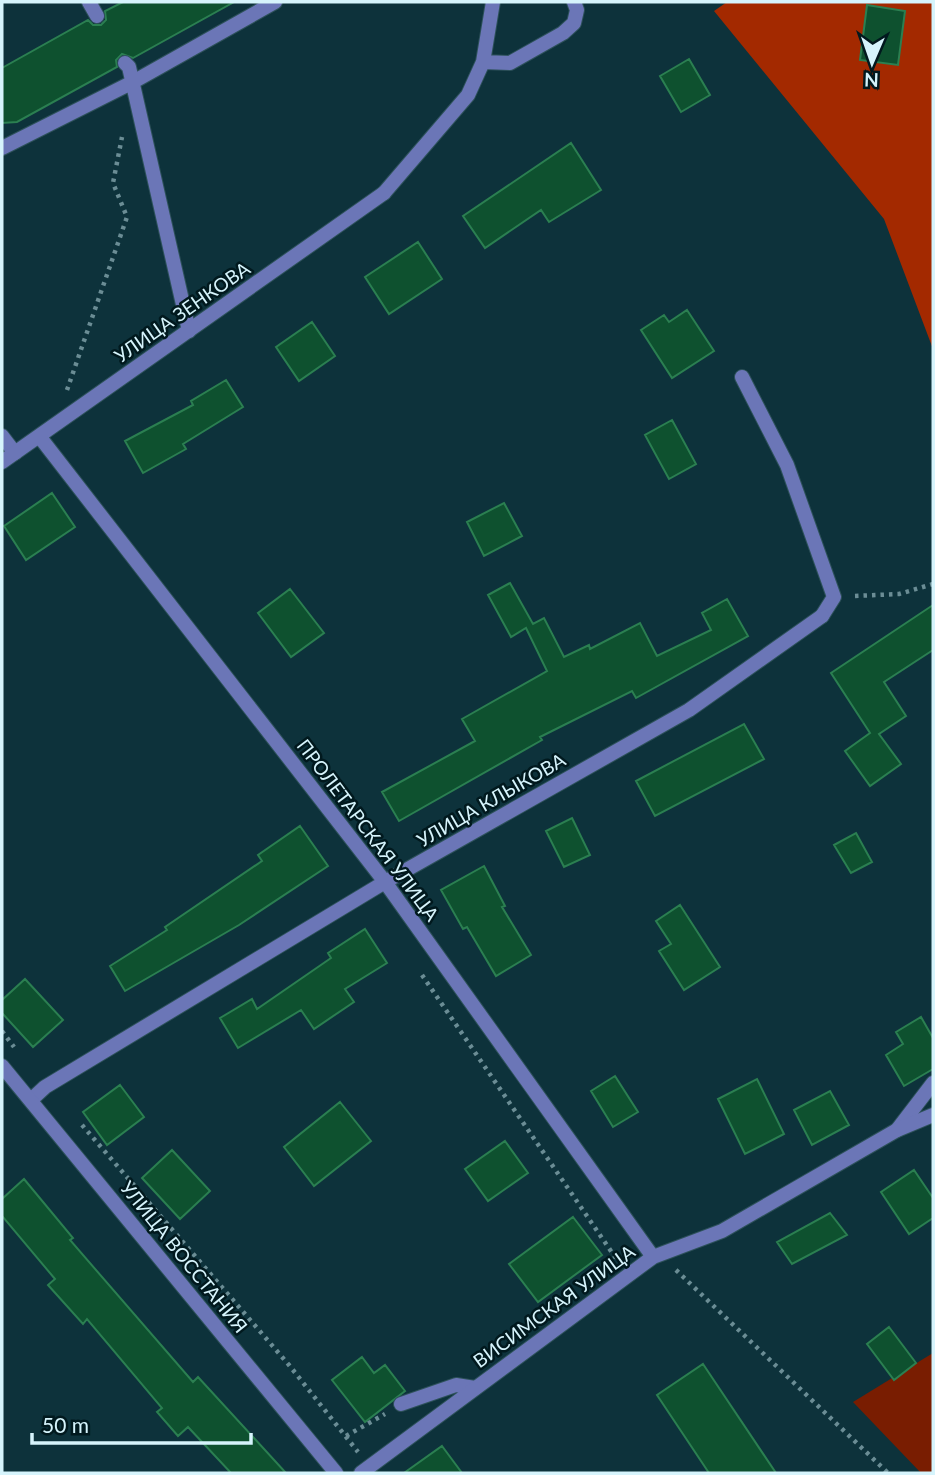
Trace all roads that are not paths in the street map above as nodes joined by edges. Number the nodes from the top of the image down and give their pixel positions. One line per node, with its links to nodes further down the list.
1 (89, 2): 5 (street)
2 (275, 2): 8 (street)
3 (493, 2): 6 (street, УЛИЦА ЗЕНКОВА)
4 (574, 2): 6 (street)
5 (97, 16)
6 (483, 61): 10 (street, УЛИЦА ЗЕНКОВА)
7 (125, 63): 8 (street)
8 (133, 82): 9 (street); 10 (street)
9 (2, 148)
10 (188, 331): 13 (street, УЛИЦА ЗЕНКОВА)
11 (742, 377): 16 (street, УЛИЦА КЛЫКОВА)
12 (2, 436): 14 (street)
13 (39, 436): 14 (street, УЛИЦА ЗЕНКОВА); 16 (street, ПРОЛЕТАРСКАЯ УЛИЦА)
14 (15, 453): 15 (street, УЛИЦА ЗЕНКОВА)
15 (2, 462)
16 (385, 881): 19 (street, УЛИЦА КЛЫКОВА); 22 (street, ПРОЛЕТАРСКАЯ УЛИЦА)
17 (2, 1066): 19 (street, УЛИЦА ВОССТАНИЯ)
18 (933, 1083): 21 (street)
19 (32, 1099): 25 (street, УЛИЦА ВОССТАНИЯ)
20 (933, 1115): 21 (street, ВИСИМСКАЯ УЛИЦА)
21 (897, 1130): 22 (street, ВИСИМСКАЯ УЛИЦА)
22 (653, 1257): 23 (street, ВИСИМСКАЯ УЛИЦА)
23 (475, 1388): 24 (street); 26 (street, ВИСИМСКАЯ УЛИЦА)
24 (401, 1404)
25 (336, 1473)
26 (361, 1473)

